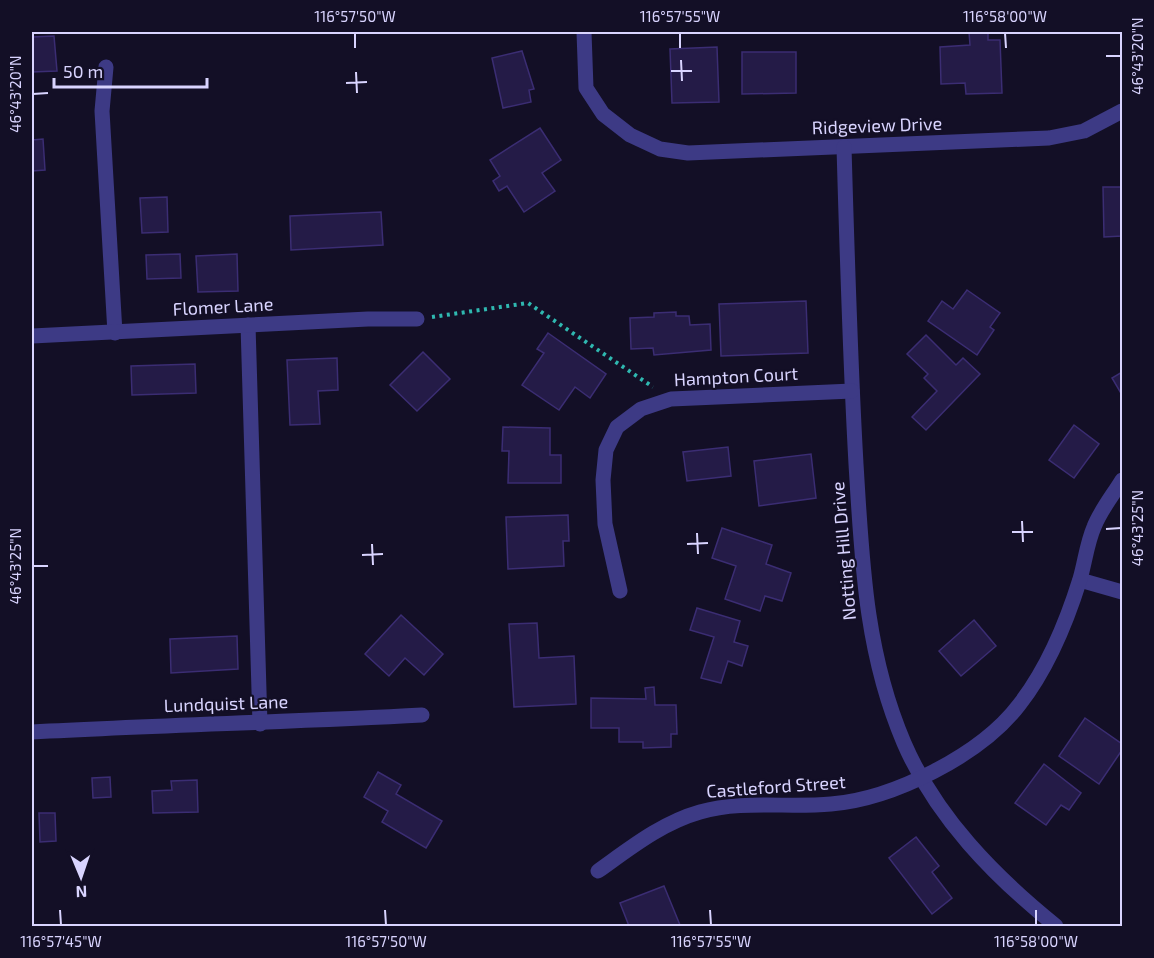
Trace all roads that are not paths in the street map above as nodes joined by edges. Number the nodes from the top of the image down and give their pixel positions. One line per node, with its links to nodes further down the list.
1 (584, 32): 4 (street, Ridgeview Drive)
2 (106, 67): 7 (street)
3 (1122, 111): 4 (street, Ridgeview Drive)
4 (844, 147): 9 (street, Notting Hill Drive)
5 (417, 319): 6 (street, Flomer Lane)
6 (248, 325): 7 (street, Flomer Lane); 15 (street)
7 (115, 333): 8 (street, Flomer Lane)
8 (32, 336)
9 (852, 391): 12 (street, Hampton Court); 17 (street, Notting Hill Drive)
10 (1122, 480): 11 (street, Castleford Street)
11 (1080, 580): 13 (street); 17 (street, Castleford Street)
12 (620, 591)
13 (1122, 592)
14 (422, 715): 15 (street, Lundquist Lane)
15 (260, 724): 16 (street, Lundquist Lane)
16 (32, 732)
17 (922, 777): 18 (street, Castleford Street); 19 (street, Notting Hill Drive)
18 (598, 871)
19 (1056, 927)

